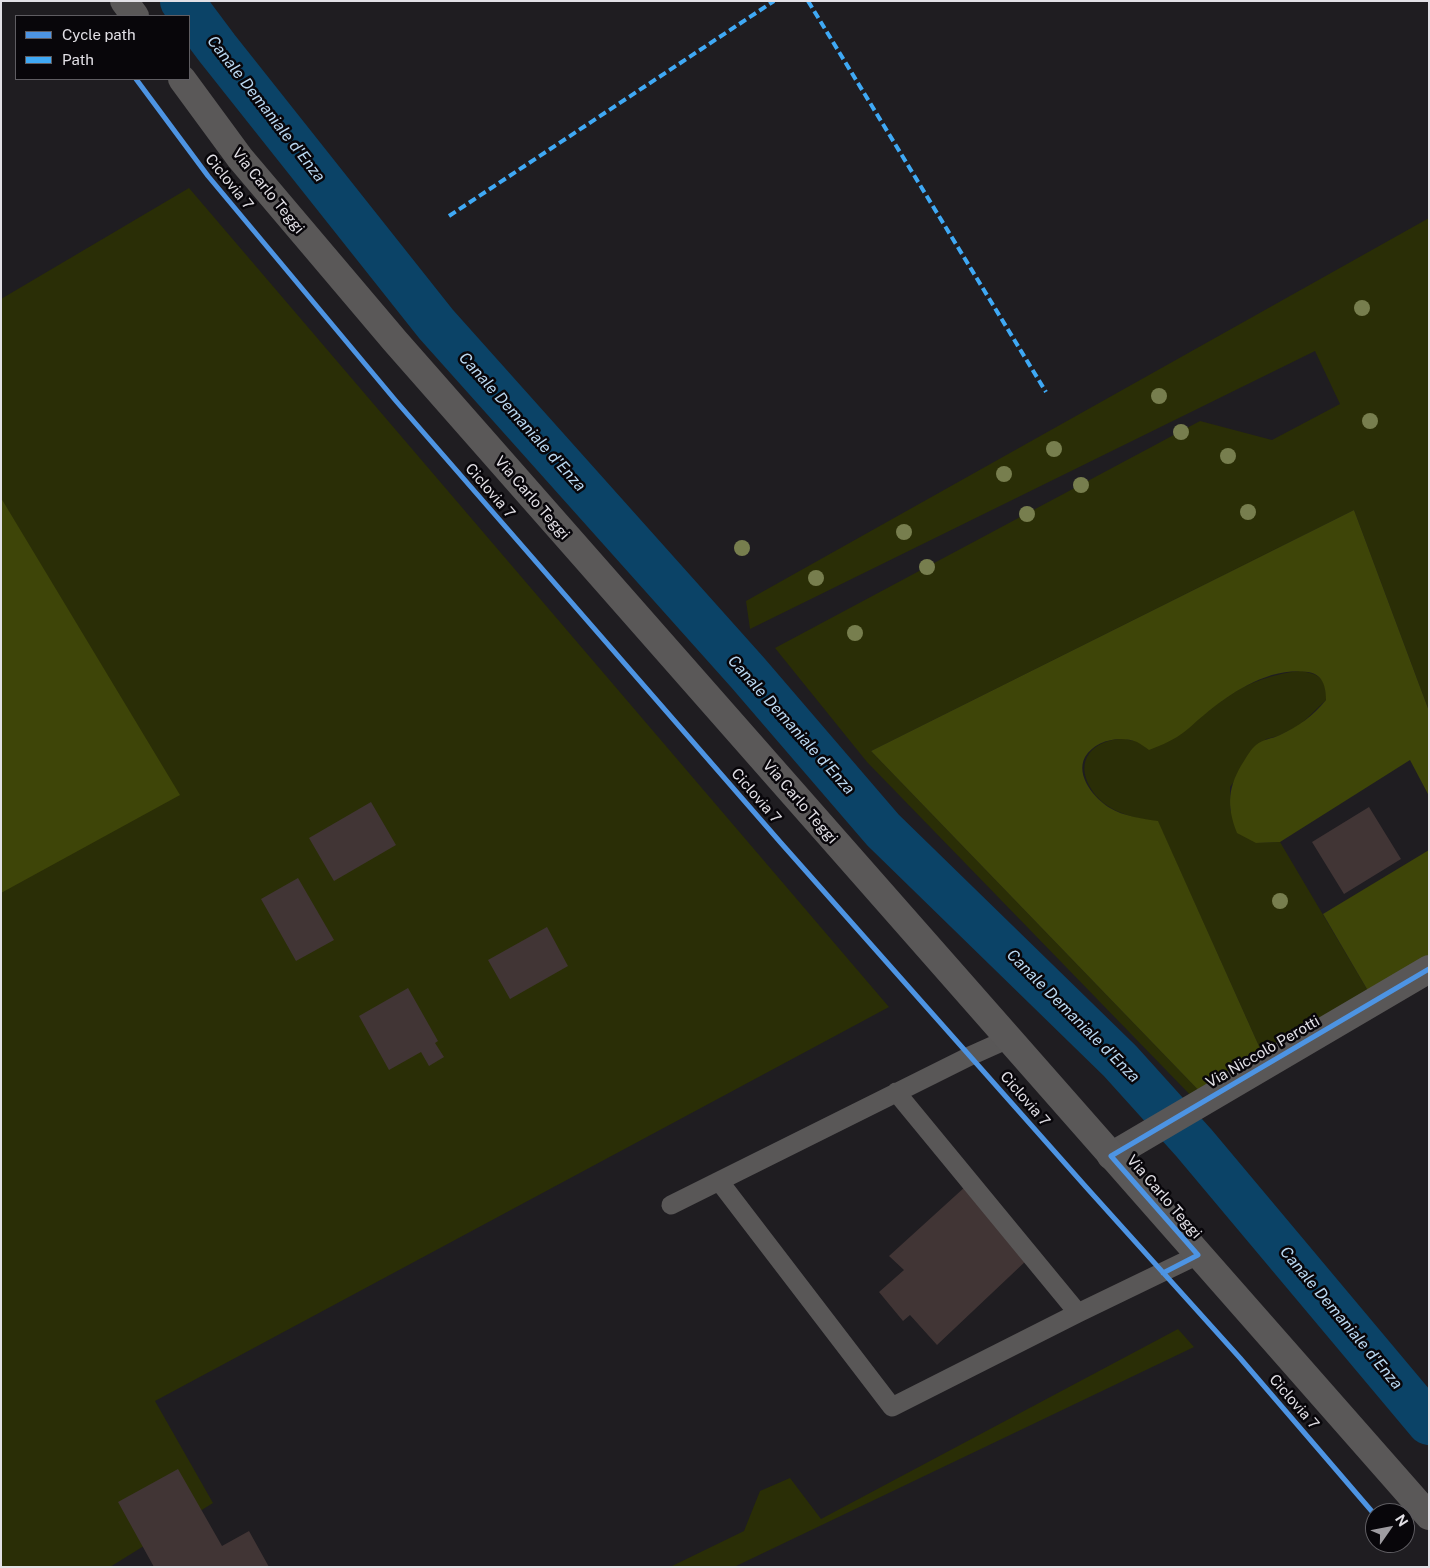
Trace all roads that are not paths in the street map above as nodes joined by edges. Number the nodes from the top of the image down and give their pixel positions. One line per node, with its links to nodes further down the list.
1 (124, 1): 2 (main road)
2 (134, 15)
3 (183, 80): 5 (main road, Via Carlo Teggi)
4 (1429, 969): 7 (street, Via Niccolò Perotti)
5 (1008, 1038): 6 (lane); 7 (main road, Via Carlo Teggi)
6 (896, 1092): 8 (lane); 11 (lane)
7 (1111, 1156): 10 (main road, Via Carlo Teggi)
8 (719, 1180): 9 (lane); 11 (lane)
9 (671, 1205)
10 (1198, 1255): 11 (lane); 12 (main road, Via Carlo Teggi)
11 (1078, 1313)
12 (1429, 1516)

